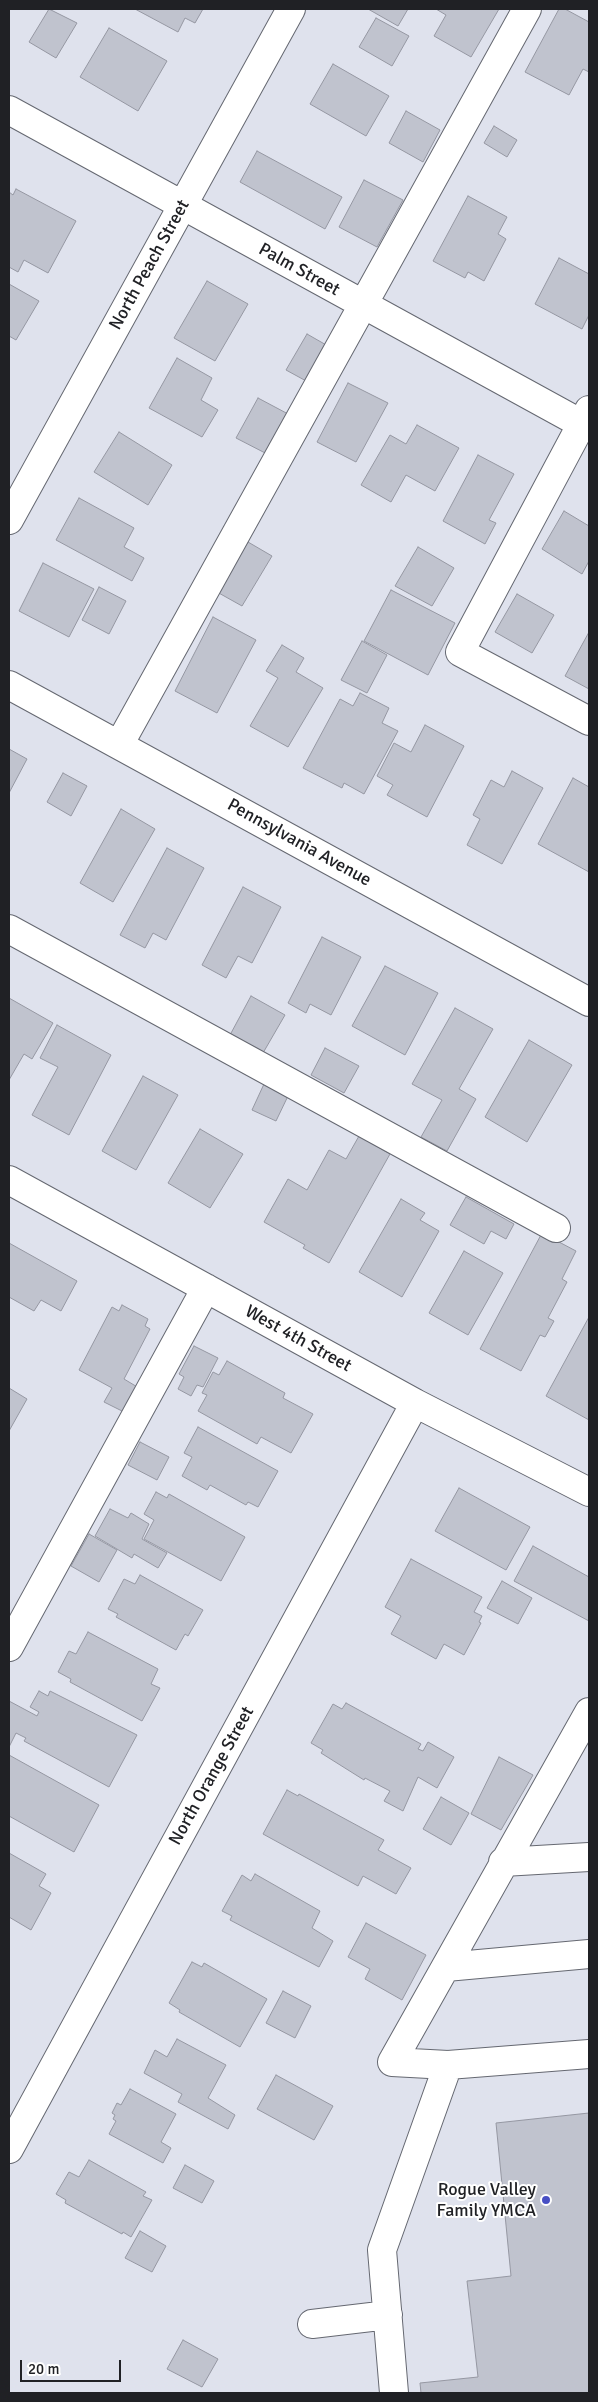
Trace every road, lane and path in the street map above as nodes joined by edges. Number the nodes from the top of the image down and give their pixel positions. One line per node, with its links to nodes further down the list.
1 (527, 9): 5 (street)
2 (280, 12): 4 (street, North Peach Street)
3 (9, 110): 4 (street, Palm Street)
4 (182, 206): 5 (street, Palm Street); 7 (street, North Peach Street)
5 (363, 305): 6 (street, Palm Street); 10 (street)
6 (587, 421): 9 (street)
7 (9, 520)
8 (9, 685): 10 (street, Pennsylvania Avenue)
9 (589, 721)
10 (119, 745): 12 (street, Pennsylvania Avenue)
11 (9, 929): 14 (street)
12 (589, 1002)
13 (9, 1180): 15 (street, West 4th Street)
14 (556, 1228)
15 (206, 1288): 16 (street, West 4th Street); 18 (street)
16 (415, 1403): 17 (street, West 4th Street); 27 (street, North Orange Street)
17 (589, 1492)
18 (9, 1647)
19 (589, 1712): 20 (street)
20 (583, 1739): 22 (street)
21 (589, 1856): 22 (street)
22 (503, 1862): 24 (street)
23 (589, 1954): 24 (street)
24 (446, 1967): 26 (street)
25 (589, 2054): 26 (street)
26 (448, 2066): 28 (street)
27 (9, 2149)
28 (388, 2315): 29 (street); 30 (street)
29 (312, 2324)
30 (394, 2393)

